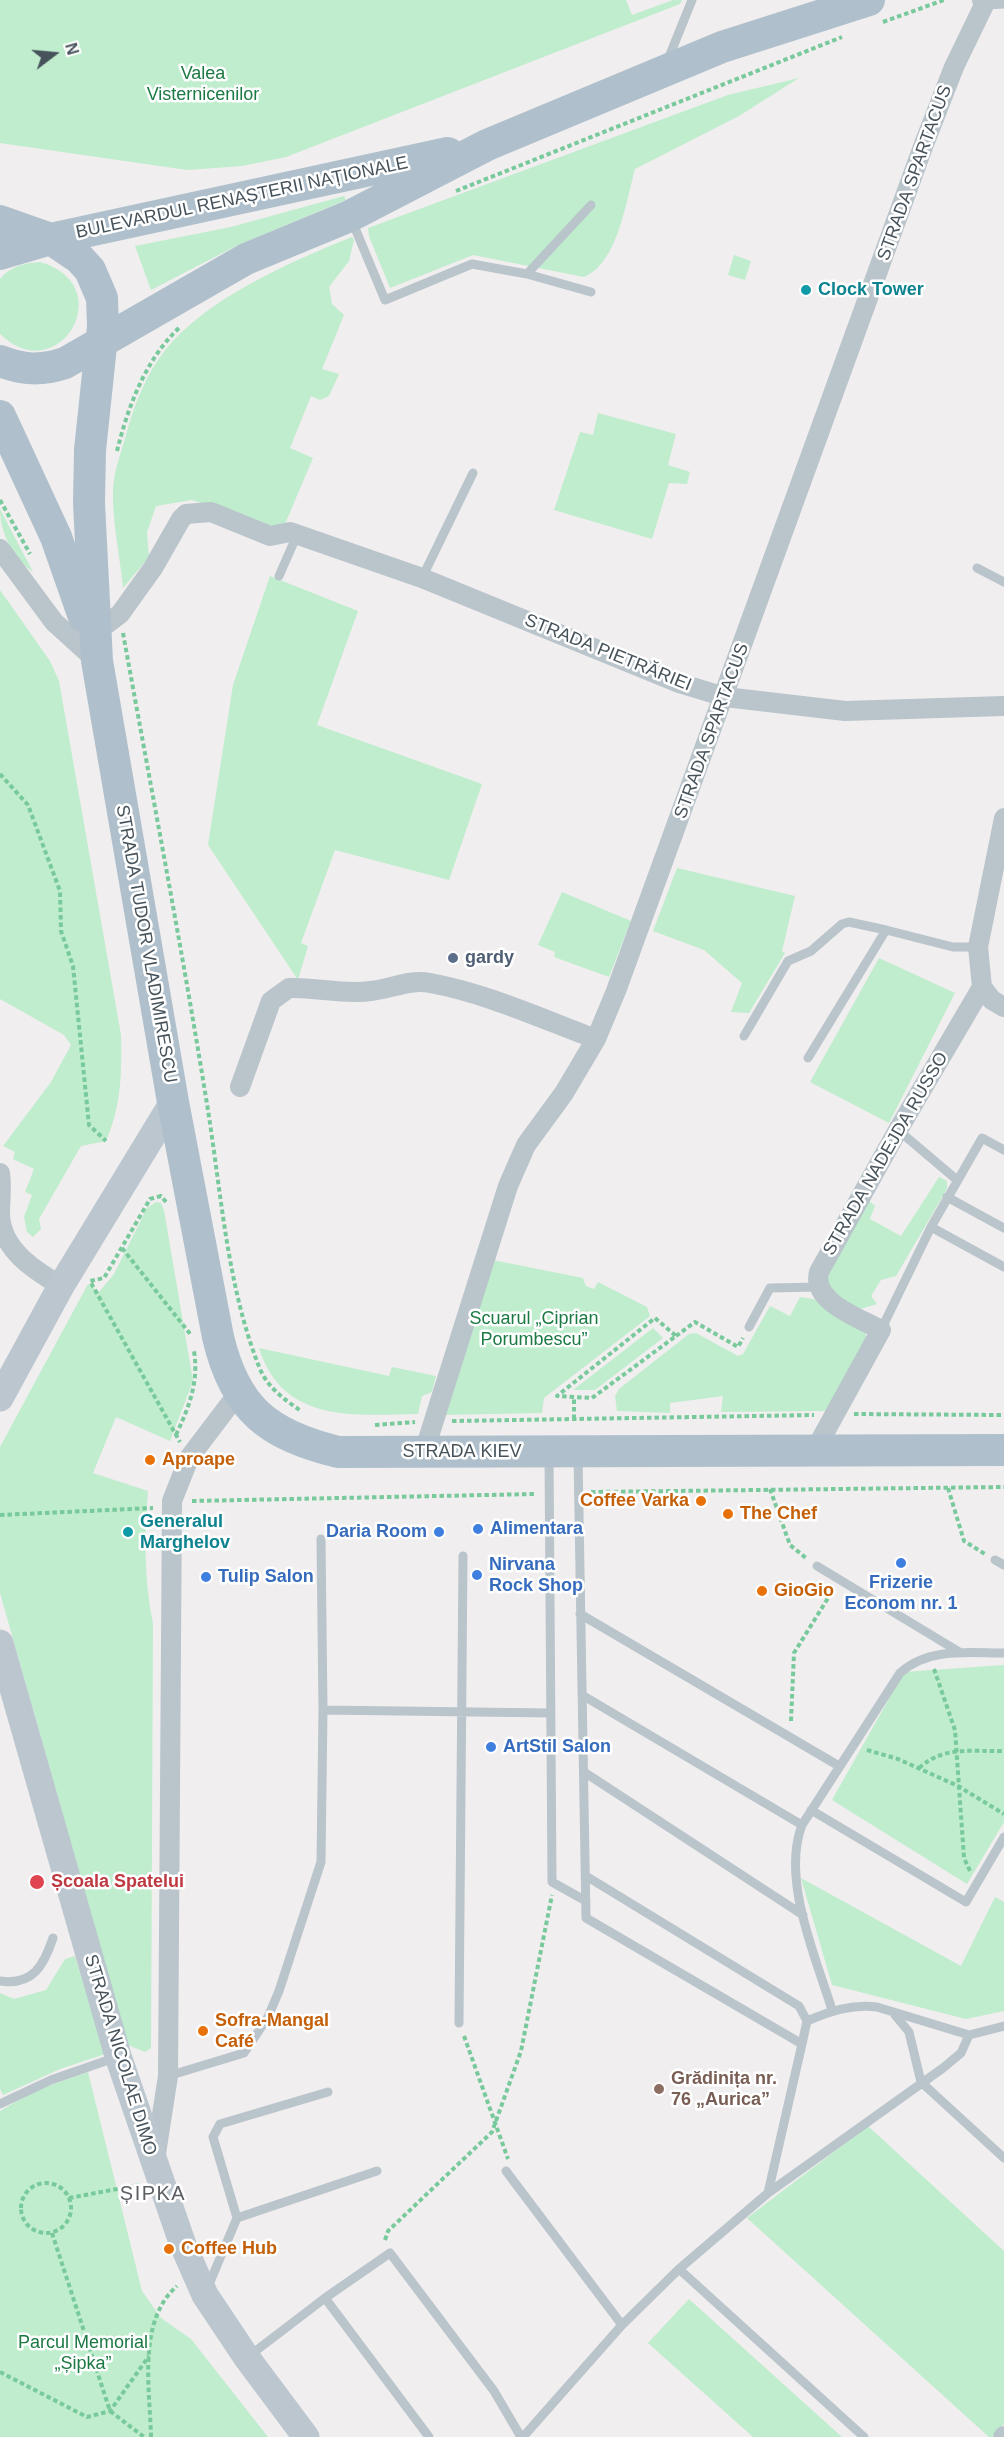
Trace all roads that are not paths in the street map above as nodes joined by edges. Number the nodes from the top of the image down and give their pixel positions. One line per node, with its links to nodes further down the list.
1 (692, 0): 7 (lane)
2 (798, 0): 6 (main road, BULEVARDUL RENAȘTERII NAȚIONALE)
3 (983, 2): 4 (lane); 27 (street, STRADA SPARTACUS)
4 (1004, 4)
5 (874, 12): 6 (main road, BULEVARDUL RENAȘTERII NAȚIONALE)
6 (722, 47): 7 (main road, BULEVARDUL RENAȘTERII NAȚIONALE)
7 (662, 73): 8 (main road, BULEVARDUL RENAȘTERII NAȚIONALE)
8 (486, 145): 10 (main road, BULEVARDUL RENAȘTERII NAȚIONALE); 12 (main road, BULEVARDUL RENAȘTERII NAȚIONALE)
9 (591, 205): 14 (lane)
10 (350, 216): 14 (lane); 16 (main road, BULEVARDUL RENAȘTERII NAȚIONALE)
11 (0, 221): 12 (main road, BULEVARDUL RENAȘTERII NAȚIONALE)
12 (51, 239): 13 (main road); 16 (main road, STRADA TUDOR VLADIMIRESCU)
13 (0, 254)
14 (527, 274): 15 (lane)
15 (591, 292)
16 (100, 344): 17 (main road, BULEVARDUL RENAȘTERII NAȚIONALE); 26 (main road, STRADA TUDOR VLADIMIRESCU)
17 (0, 361)
18 (0, 416): 26 (main road, STRADA TUDOR VLADIMIRESCU)
19 (473, 473): 24 (lane)
20 (297, 535): 23 (lane); 24 (street, STRADA PIETRĂRIEI); 26 (street, STRADA PIETRĂRIEI)
21 (0, 549): 26 (street)
22 (977, 568): 25 (lane)
23 (279, 576)
24 (422, 578): 27 (street, STRADA PIETRĂRIEI)
25 (1004, 582)
26 (104, 635): 38 (main road, STRADA TUDOR VLADIMIRESCU)
27 (724, 697): 28 (street, STRADA PIETRĂRIEI); 35 (street, STRADA SPARTACUS)
28 (1004, 706)
29 (1004, 818): 31 (street)
30 (886, 930): 31 (lane); 34 (lane); 36 (lane)
31 (978, 947): 32 (street)
32 (982, 987): 33 (street); 39 (street, STRADA NADEJDA RUSSO)
33 (1004, 1007)
34 (744, 1036)
35 (596, 1039): 37 (street); 55 (street, STRADA SPARTACUS)
36 (808, 1058)
37 (240, 1087)
38 (173, 1102): 47 (main road, STRADA TUDOR VLADIMIRESCU); 51 (main road, STRADA KIEV)
39 (898, 1130): 42 (lane); 48 (street, STRADA NADEJDA RUSSO)
40 (1004, 1150): 42 (lane)
41 (0, 1173): 47 (street)
42 (957, 1180): 43 (lane)
43 (948, 1197): 44 (lane); 45 (lane)
44 (931, 1227): 46 (lane); 50 (lane)
45 (1004, 1228)
46 (1004, 1267)
47 (61, 1286): 52 (main road, STRADA TUDOR VLADIMIRESCU)
48 (818, 1287): 49 (lane); 50 (street)
49 (749, 1327)
50 (881, 1330): 54 (street)
51 (238, 1392): 55 (main road, STRADA KIEV); 86 (street)
52 (0, 1398)
53 (1004, 1449): 54 (main road, STRADA KIEV)
54 (815, 1450): 56 (main road, STRADA KIEV)
55 (424, 1452): 56 (main road, STRADA KIEV)
56 (563, 1452): 60 (lane); 67 (lane)
57 (321, 1539): 65 (lane)
58 (463, 1556): 66 (lane)
59 (817, 1566): 62 (lane)
60 (580, 1614): 64 (lane); 68 (lane)
61 (0, 1643): 85 (main road, STRADA NICOLAE DIMO)
62 (961, 1653): 63 (lane); 68 (lane)
63 (1004, 1653)
64 (582, 1695): 69 (lane); 71 (lane)
65 (323, 1710): 66 (lane); 86 (lane)
66 (460, 1712): 67 (lane); 81 (lane)
67 (550, 1713): 74 (lane)
68 (839, 1766): 70 (lane)
69 (584, 1772): 73 (lane); 75 (lane)
70 (811, 1810): 71 (lane); 72 (lane)
71 (802, 1825): 75 (lane)
72 (1004, 1838)
73 (586, 1876): 74 (lane); 80 (lane)
74 (586, 1901): 84 (lane)
75 (803, 1915): 78 (lane)
76 (52, 1938): 77 (lane)
77 (0, 1981)
78 (832, 2010): 79 (lane); 80 (lane)
79 (894, 2013): 83 (lane); 87 (lane)
80 (807, 2021): 84 (lane)
81 (459, 2023)
82 (1004, 2026): 83 (lane)
83 (969, 2035): 87 (lane)
84 (802, 2044): 94 (lane)
85 (118, 2056): 89 (lane); 93 (main road, STRADA NICOLAE DIMO)
86 (168, 2076): 93 (street)
87 (921, 2082): 90 (lane); 94 (lane)
88 (328, 2092): 95 (lane)
89 (0, 2104)
90 (1004, 2158)
91 (377, 2171): 95 (lane)
92 (506, 2171): 99 (lane)
93 (157, 2173): 97 (main road, STRADA NICOLAE DIMO)
94 (768, 2193): 96 (lane)
95 (237, 2218): 97 (lane)
96 (679, 2269): 99 (lane); 104 (lane)
97 (199, 2283): 100 (main road, STRADA NICOLAE DIMO)
98 (325, 2298): 100 (lane); 102 (lane); 103 (lane)
99 (622, 2325): 103 (lane)
100 (247, 2358): 101 (main road, STRADA NICOLAE DIMO)
101 (306, 2437)
102 (429, 2437)
103 (522, 2437)
104 (864, 2437)

